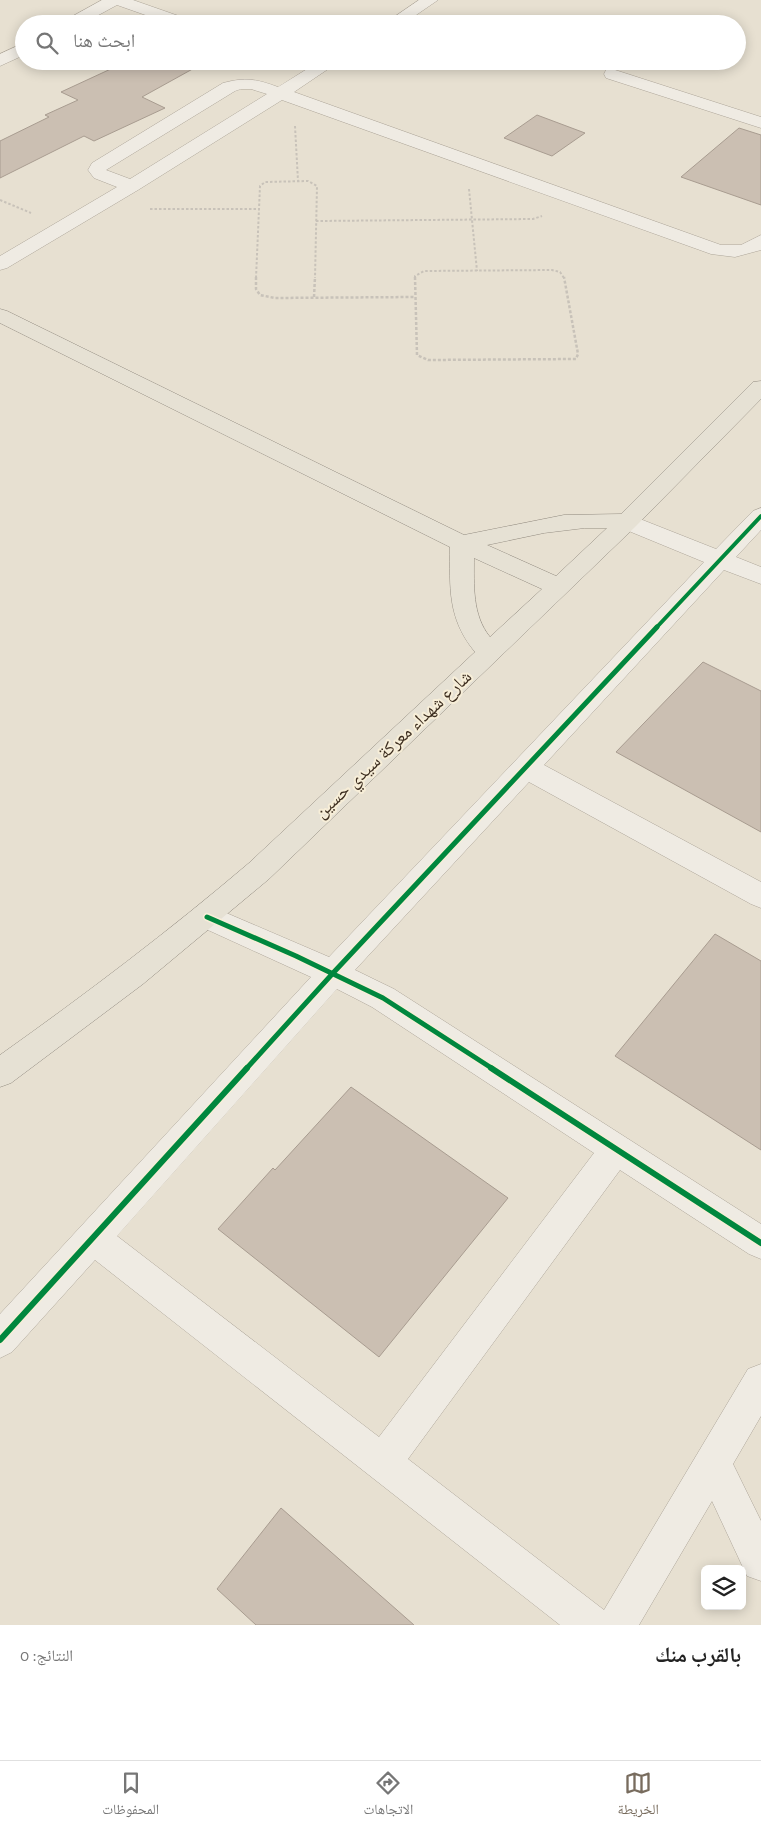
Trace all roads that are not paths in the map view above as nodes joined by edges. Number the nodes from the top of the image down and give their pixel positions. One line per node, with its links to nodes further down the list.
1 (114, 0): 4 (street)
2 (118, 0): 5 (street)
3 (430, 0): 6 (street)
4 (86, 15)
5 (161, 15)
6 (406, 15)
7 (15, 52): 8 (street)
8 (0, 60)
9 (313, 70): 11 (street)
10 (612, 74): 12 (street)
11 (288, 96): 13 (street); 13 (street); 14 (street)
12 (761, 123)
13 (132, 186): 15 (street)
14 (761, 241)
15 (0, 264)
16 (0, 315): 20 (main road)
17 (761, 387): 19 (main road, شارع شهداء معركة سيدي حسين)
18 (761, 516): 21 (street)
19 (627, 522): 20 (main road); 21 (street); 23 (main road, شارع شهداء معركة سيدي حسين)
20 (462, 543): 23 (main road); 24 (main road)
21 (720, 560): 22 (street); 25 (street)
22 (761, 576)
23 (559, 587): 24 (main road, شارع شهداء معركة سيدي حسين)
24 (490, 653): 27 (main road, شارع شهداء معركة سيدي حسين)
25 (526, 768): 26 (street); 28 (street)
26 (761, 896)
27 (207, 917): 28 (street); 29 (main road, شارع شهداء معركة سيدي حسين)
28 (334, 972): 30 (street); 31 (street)
29 (0, 1073)
30 (616, 1149): 32 (street); 36 (street)
31 (93, 1238): 33 (street); 36 (street)
32 (761, 1243)
33 (0, 1340)
34 (761, 1382): 35 (street)
35 (713, 1462): 37 (street); 39 (street)
36 (383, 1464): 38 (street)
37 (761, 1562)
38 (592, 1625)
39 (617, 1625)

